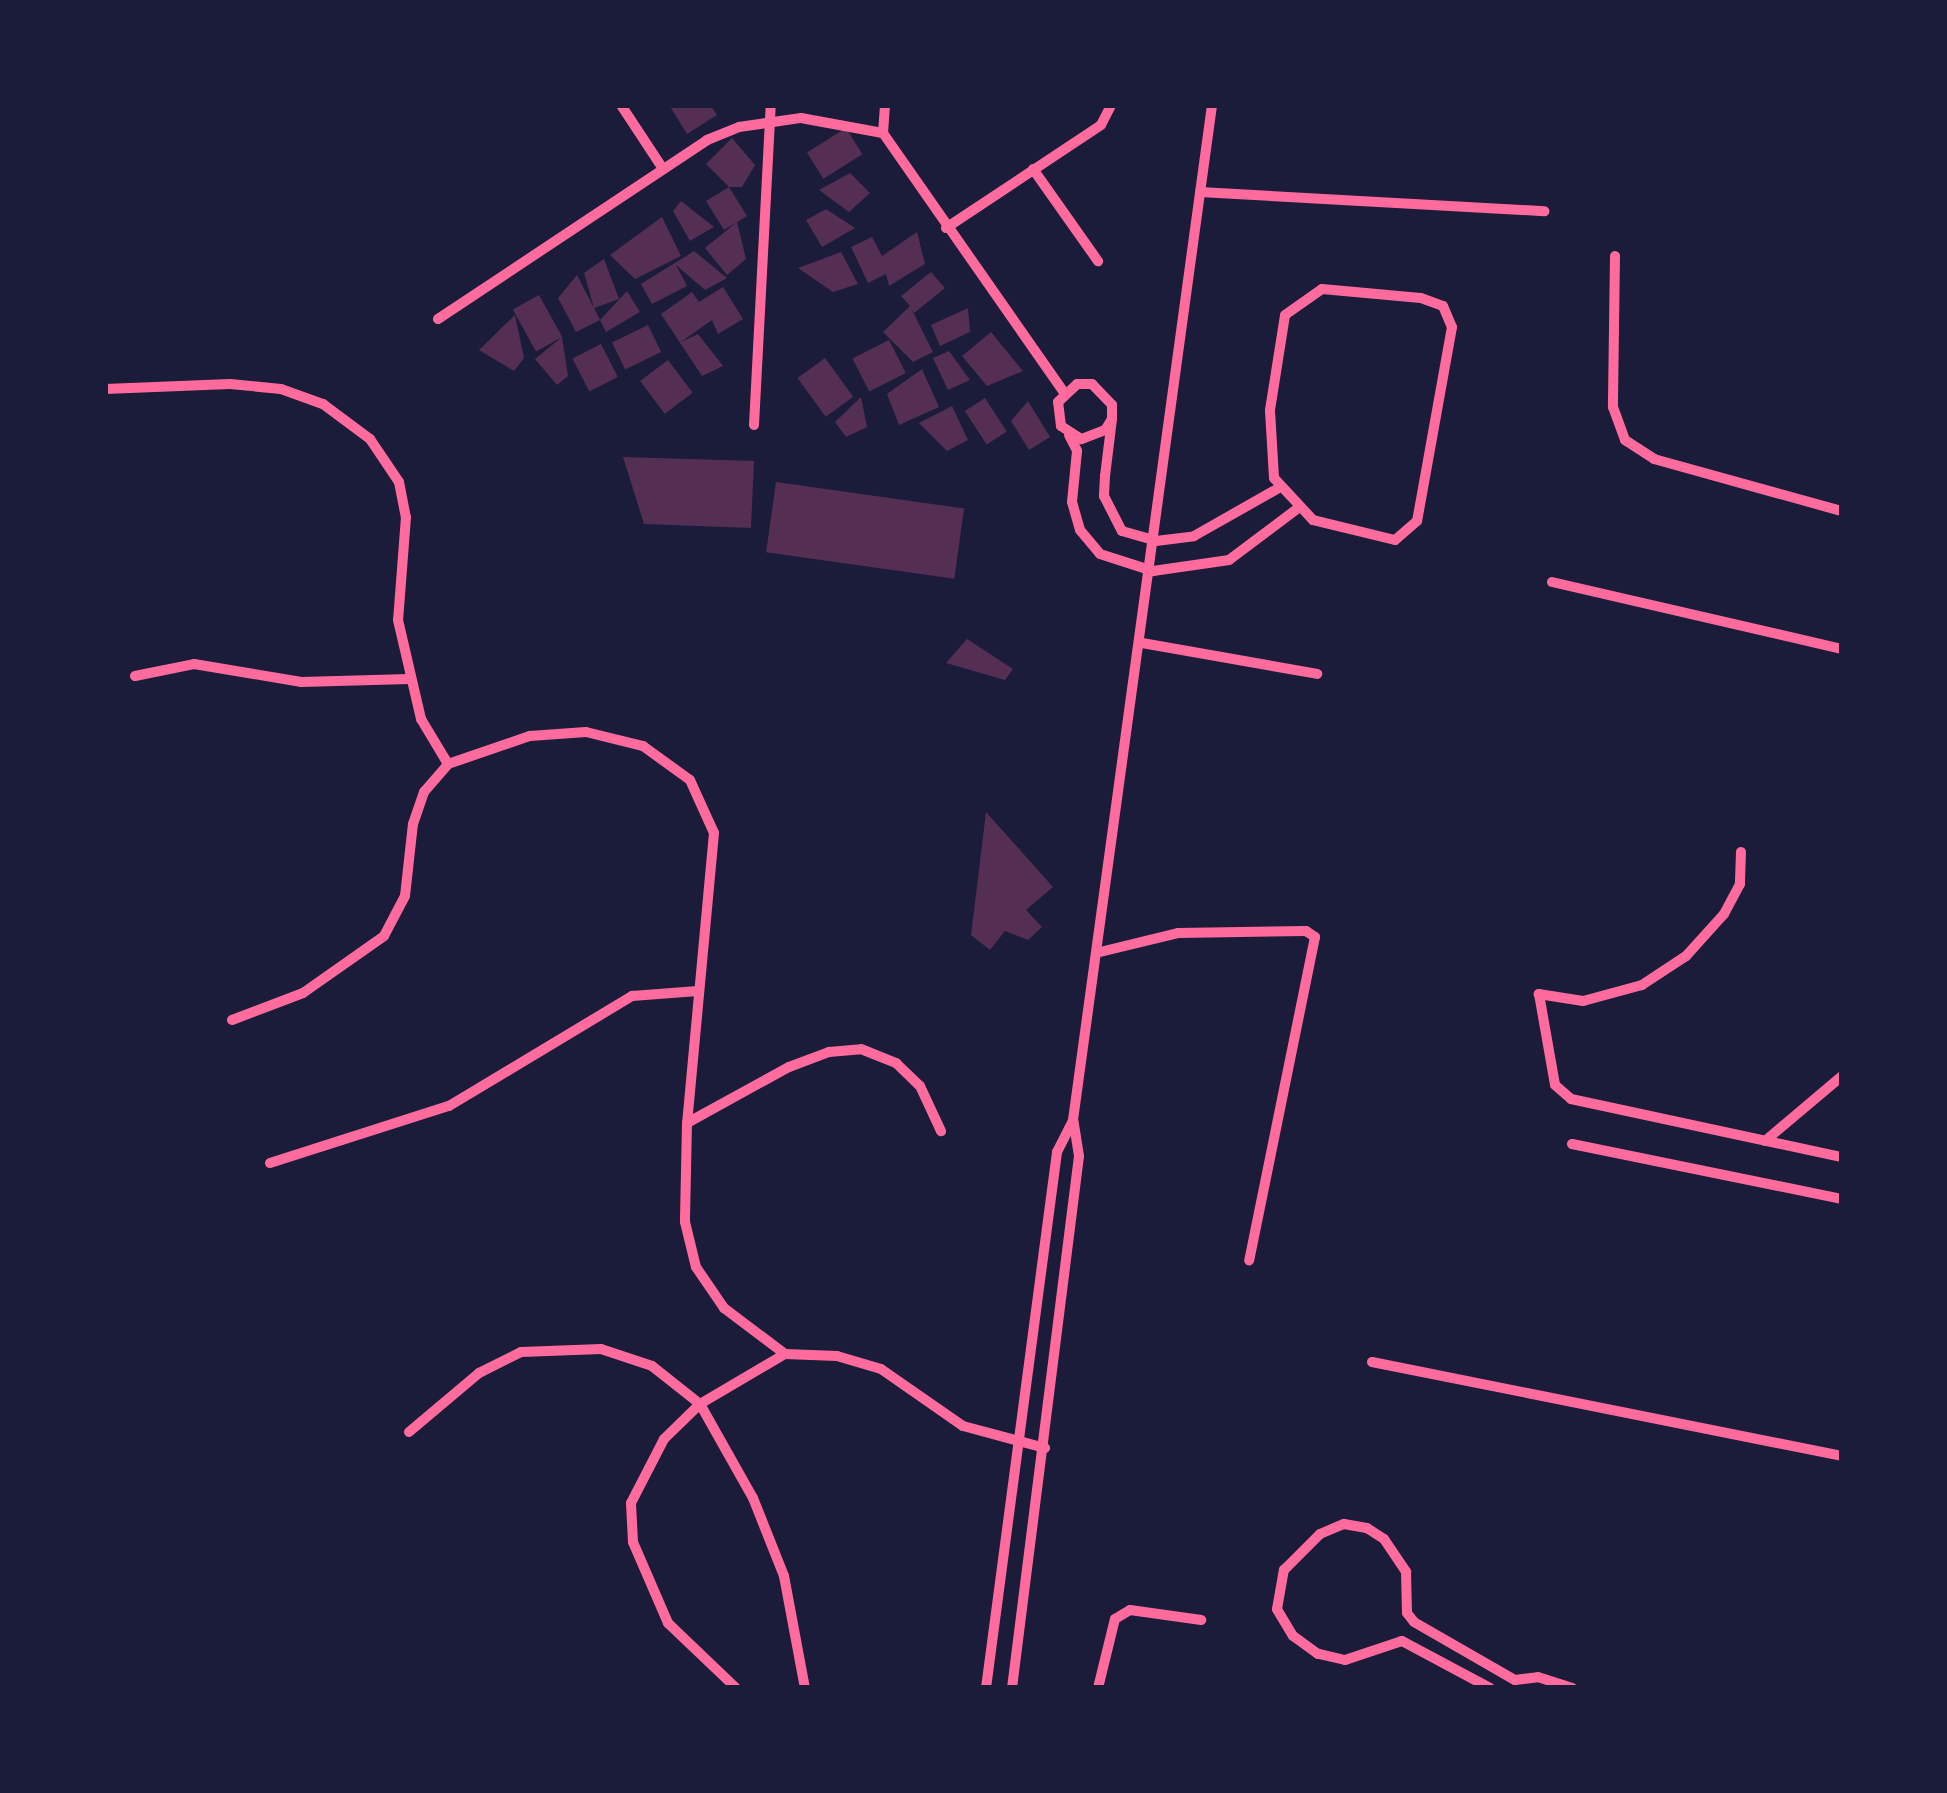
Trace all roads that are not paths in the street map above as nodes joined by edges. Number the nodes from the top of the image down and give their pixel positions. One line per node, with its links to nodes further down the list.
1 (621, 105): 8 (street)
2 (770, 105): 6 (street)
3 (885, 105): 7 (street)
4 (1111, 105): 9 (street)
5 (1212, 105): 10 (street)
6 (769, 122): 7 (street); 8 (street); 19 (street)
7 (883, 133): 12 (street)
8 (663, 169): 15 (street)
9 (1033, 169): 12 (street); 14 (street)
10 (1200, 192): 11 (street); 24 (street)
11 (1544, 212)
12 (946, 228): 17 (street)
13 (1615, 256): 23 (street)
14 (1098, 261)
15 (438, 319)
16 (105, 390): 31 (street)
17 (1064, 392): 18 (street); 20 (street)
18 (1112, 419): 20 (street); 24 (street)
19 (754, 425)
20 (1069, 434): 25 (street)
21 (1279, 488): 22 (street); 22 (street); 24 (street)
22 (1297, 509): 25 (street)
23 (1842, 512)
24 (1156, 541): 25 (street)
25 (1153, 572): 27 (street)
26 (1552, 582): 28 (street)
27 (1142, 643): 29 (street); 34 (street)
28 (1842, 649)
29 (1317, 674)
30 (135, 676): 31 (street)
31 (409, 679): 32 (street)
32 (448, 764): 35 (street); 36 (street)
33 (1740, 852): 41 (street)
34 (1100, 952): 38 (street); 46 (street)
35 (698, 991): 39 (street); 44 (street)
36 (232, 1020)
37 (1842, 1076): 41 (street)
38 (1073, 1120): 51 (street); 52 (street)
39 (688, 1123): 40 (street); 47 (street)
40 (941, 1131)
41 (1765, 1140): 43 (street)
42 (1572, 1144): 45 (street)
43 (1842, 1157)
44 (270, 1163)
45 (1842, 1199)
46 (1249, 1260)
47 (784, 1354): 49 (street); 51 (street)
48 (1372, 1362): 53 (street)
49 (700, 1404): 50 (street); 55 (street); 56 (street)
50 (409, 1432)
51 (1014, 1444): 52 (street); 57 (street)
52 (1045, 1448): 58 (street)
53 (1842, 1456)
54 (1200, 1620): 59 (street)
55 (736, 1688)
56 (805, 1688)
57 (986, 1688)
58 (1012, 1688)
59 (1098, 1688)
60 (1490, 1688): 61 (street)
61 (1572, 1688)

